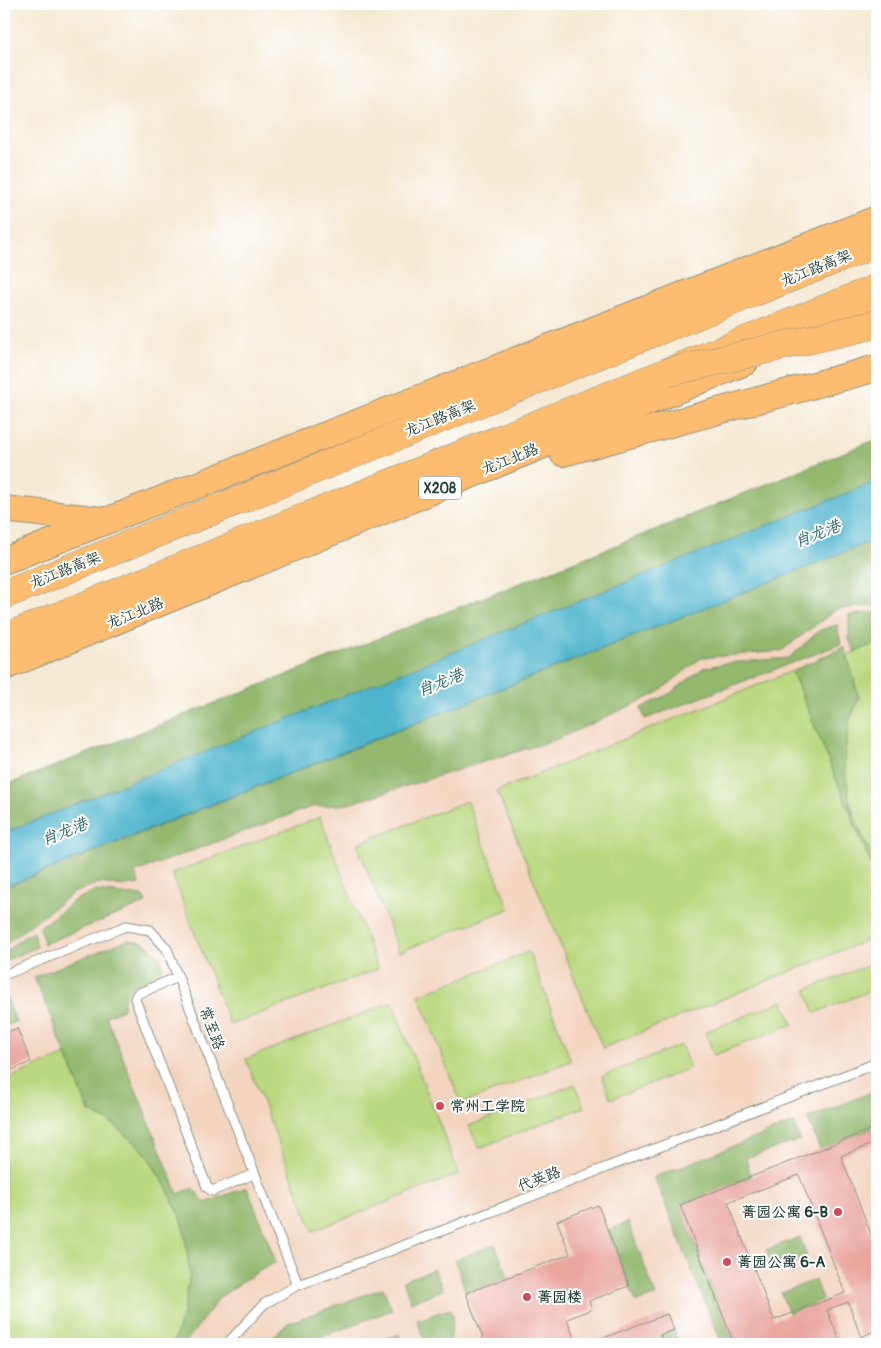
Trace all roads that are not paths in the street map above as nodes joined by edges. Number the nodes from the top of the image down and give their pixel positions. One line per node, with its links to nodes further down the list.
1 (877, 219): 10 (main road)
2 (877, 243): 12 (highway, 龙江路高架)
3 (877, 288): 7 (highway, bridge)
4 (877, 308): 8 (main road, 龙江北路 / X208)
5 (877, 324): 7 (highway, bridge)
6 (877, 368): 8 (main road)
7 (665, 373): 13 (highway)
8 (453, 482): 14 (main road, 龙江北路 / X208)
9 (4, 509): 10 (main road)
10 (105, 520): 11 (main road)
11 (4, 561)
12 (4, 595)
13 (4, 638)
14 (4, 667)
15 (4, 975): 16 (lane, 常至路)
16 (178, 977): 18 (lane, 常至路); 18 (lane)
17 (877, 1063): 19 (lane, 代英路)
18 (254, 1174): 19 (lane, 常至路)
19 (298, 1285): 20 (lane, 代英路)
20 (227, 1344)

